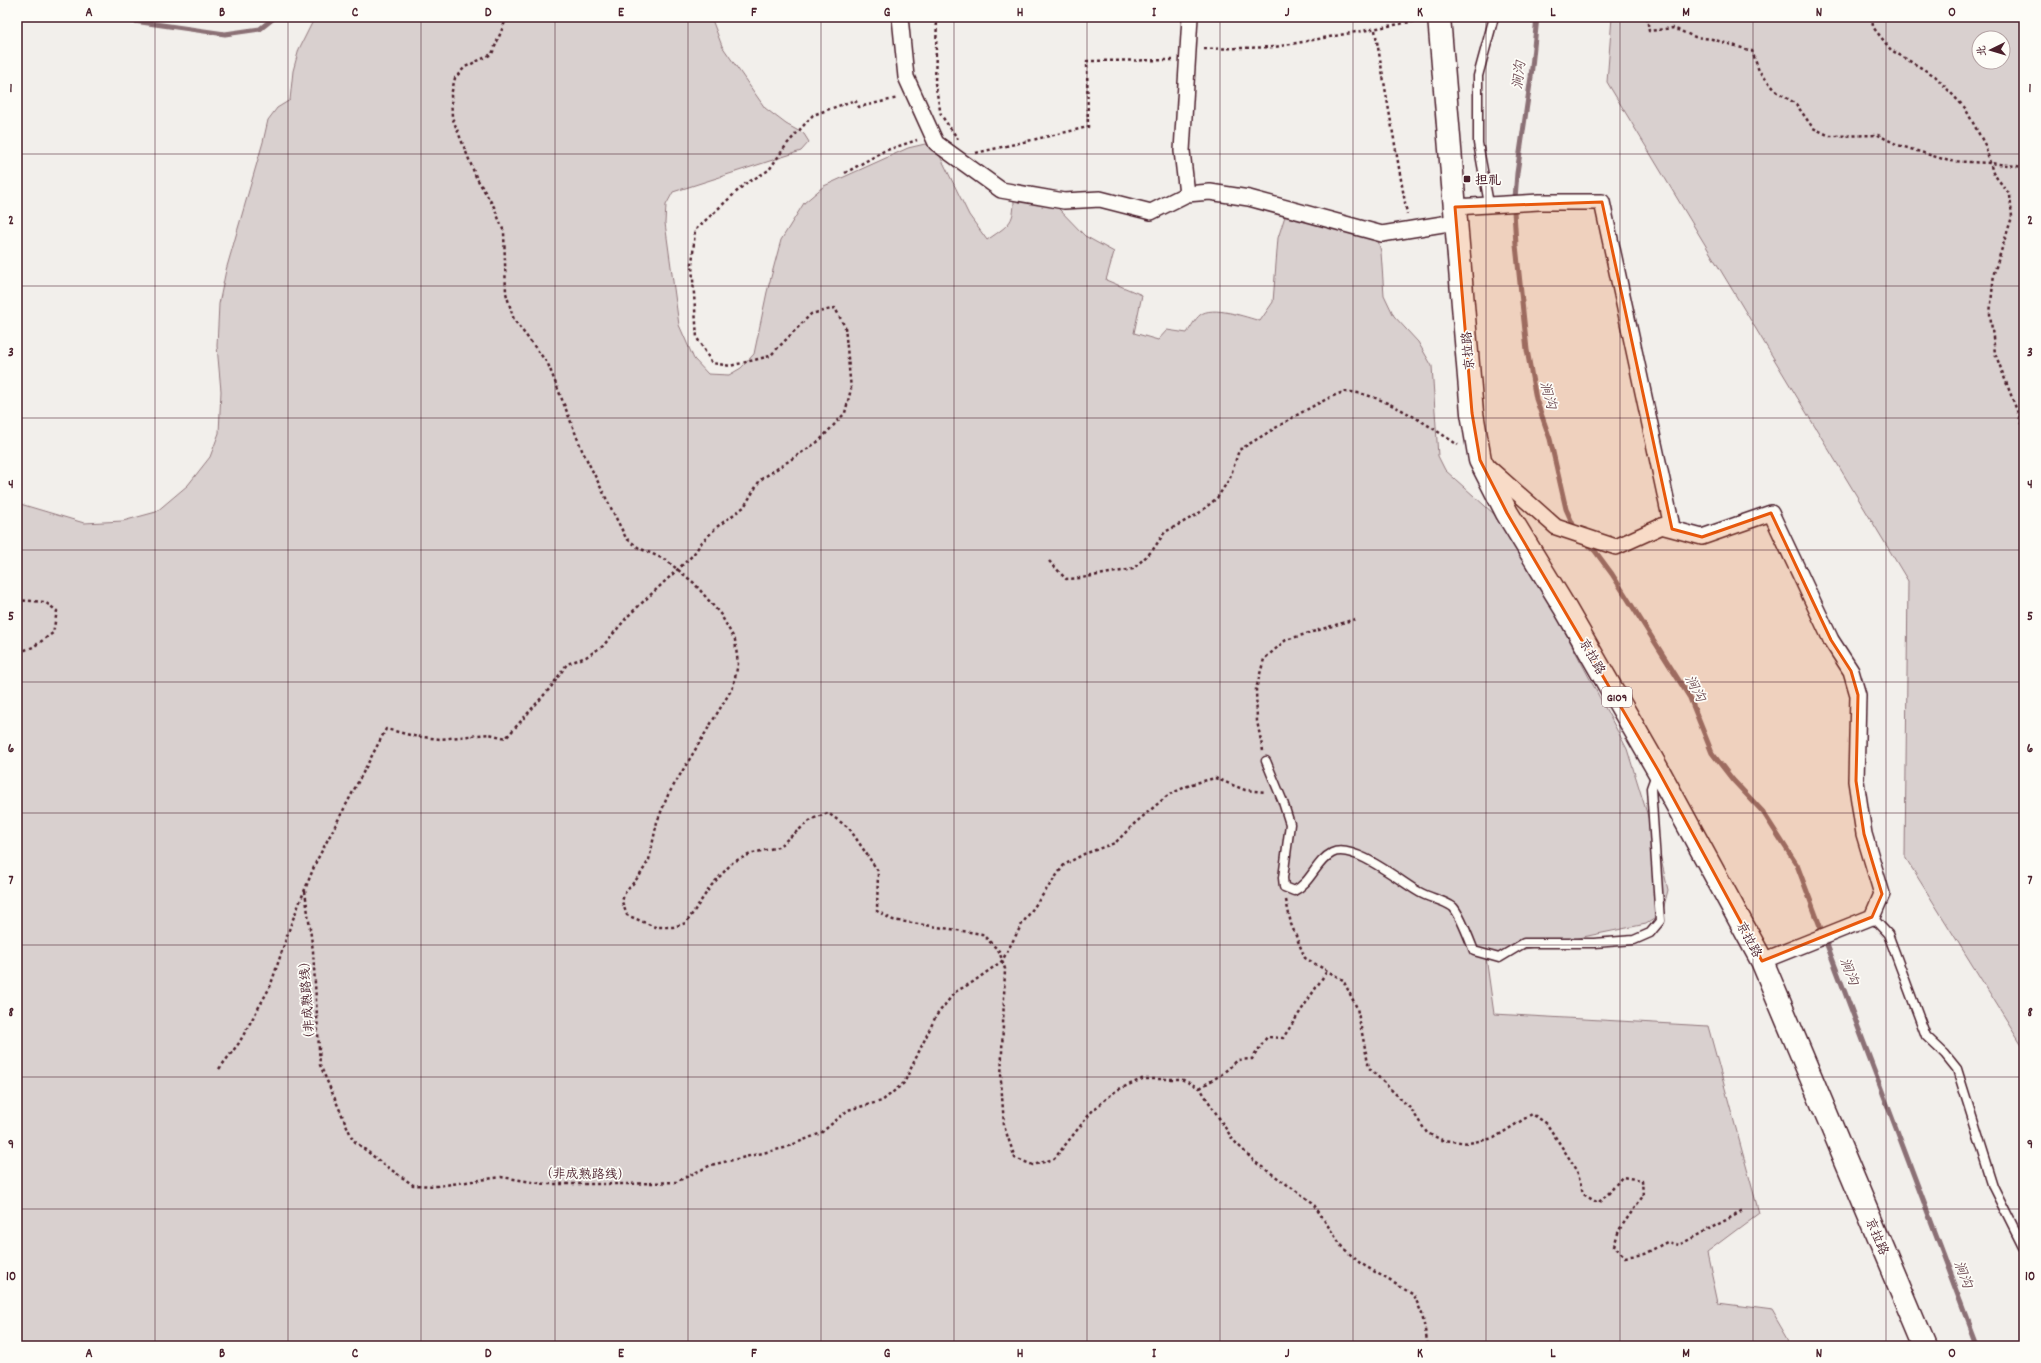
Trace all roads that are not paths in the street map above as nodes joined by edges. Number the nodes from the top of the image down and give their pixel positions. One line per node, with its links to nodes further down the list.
1 (900, 17): 5 (street)
2 (1190, 17): 5 (street)
3 (1494, 17): 6 (lane)
4 (1434, 18): 7 (highway, 京拉路 / G109)
5 (1187, 194): 7 (street)
6 (1490, 204): 7 (street); 9 (street)
7 (1455, 215): 8 (highway, 京拉路 / G109)
8 (1480, 460): 9 (street); 11 (highway, 京拉路 / G109)
9 (1662, 526): 12 (street)
10 (1266, 761): 11 (lane)
11 (1658, 770): 13 (highway, 京拉路 / G109)
12 (1872, 917): 13 (street); 14 (lane)
13 (1762, 961): 15 (highway, 京拉路 / G109)
14 (2024, 1247)
15 (1924, 1346)

